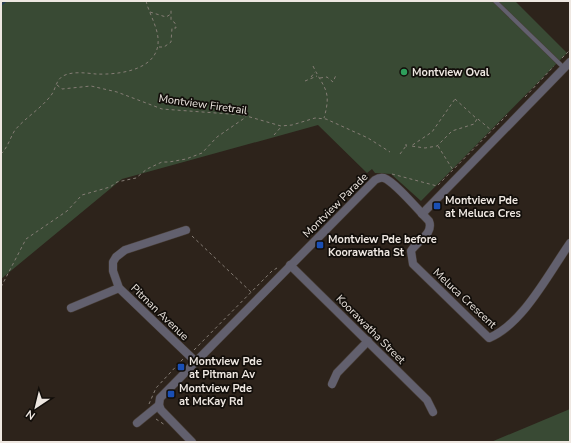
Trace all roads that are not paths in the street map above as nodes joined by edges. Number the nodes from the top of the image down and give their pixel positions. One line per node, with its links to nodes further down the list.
1 (494, 1): 2 (lane)
2 (564, 64): 3 (street)
3 (422, 214): 5 (street, Meluca Crescent); 6 (street, Montview Parade)
4 (186, 230): 7 (street, Pitman Avenue)
5 (570, 243)
6 (290, 265): 9 (street, Koorawatha Street); 10 (street, Montview Parade)
7 (119, 288): 8 (street); 10 (street, Pitman Avenue)
8 (71, 308)
9 (368, 341): 11 (street); 13 (street, Koorawatha Street)
10 (196, 362): 12 (street, Montview Parade)
11 (332, 384)
12 (159, 405): 14 (street, Montview Parade); 15 (street)
13 (433, 412)
14 (137, 423)
15 (192, 442)

